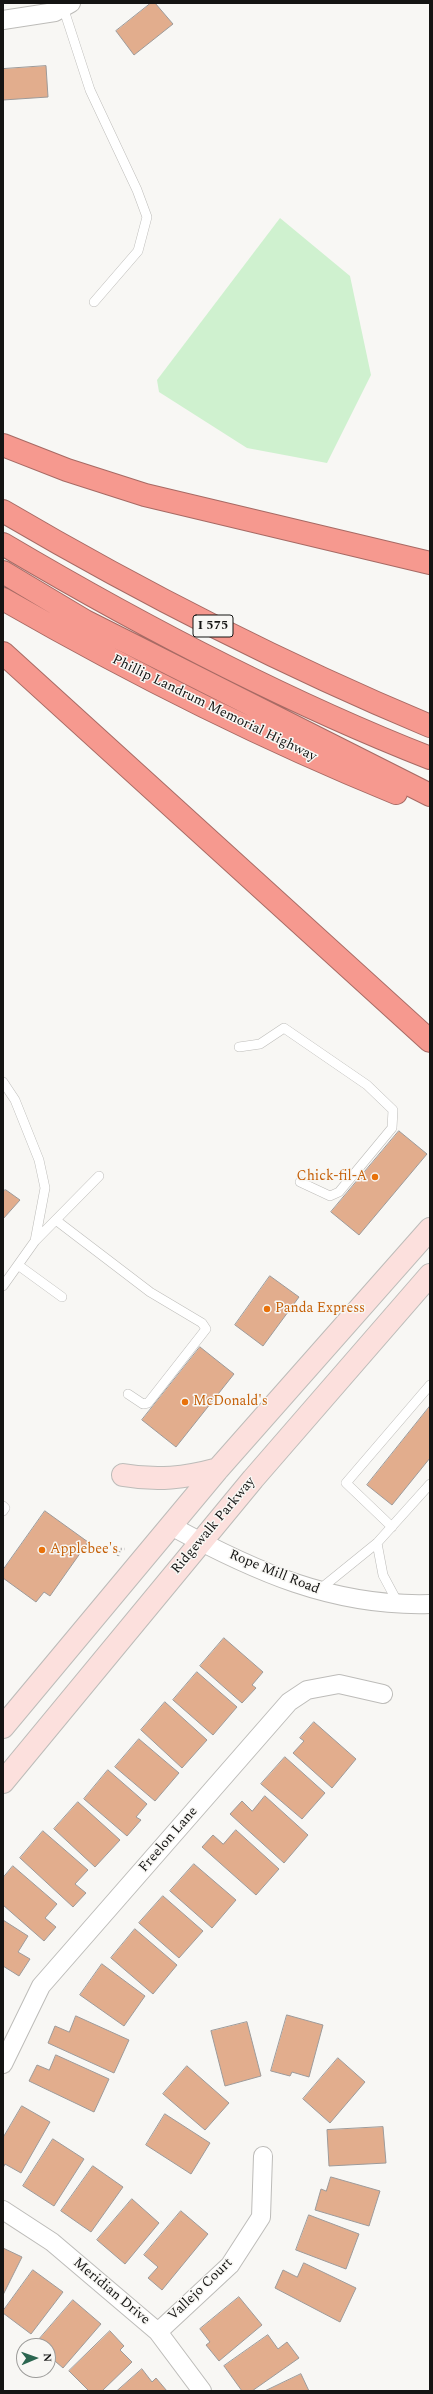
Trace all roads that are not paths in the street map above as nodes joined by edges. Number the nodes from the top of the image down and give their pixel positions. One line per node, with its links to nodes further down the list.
1 (67, 5): 2 (street); 3 (lane)
2 (3, 20)
3 (94, 302)
4 (3, 446): 7 (highway)
5 (3, 511): 11 (highway, I 575)
6 (3, 544): 12 (highway)
7 (430, 563)
8 (3, 572): 13 (highway)
9 (3, 599): 14 (highway, Phillip Landrum Memorial Highway)
10 (3, 653): 15 (highway)
11 (430, 726)
12 (430, 758)
13 (430, 796)
14 (430, 807)
15 (430, 1041)
16 (239, 1047): 19 (lane)
17 (3, 1082): 22 (lane)
18 (99, 1176): 20 (lane)
19 (300, 1182)
20 (57, 1221): 22 (lane); 28 (lane)
21 (430, 1229): 29 (main road)
22 (35, 1241): 23 (lane)
23 (18, 1265): 25 (lane); 26 (lane)
24 (430, 1275): 36 (main road, Ridgewalk Parkway)
25 (3, 1286)
26 (62, 1297)
27 (430, 1385): 35 (lane)
28 (128, 1394)
29 (218, 1469): 30 (main road); 34 (main road)
30 (124, 1475)
31 (430, 1484): 35 (lane)
32 (3, 1506): 33 (lane)
33 (3, 1511)
34 (170, 1526): 36 (street, Rope Mill Road); 42 (main road)
35 (392, 1527): 37 (lane)
36 (200, 1542): 38 (street, Rope Mill Road); 43 (main road, Ridgewalk Parkway)
37 (378, 1544): 38 (lane); 39 (lane)
38 (318, 1591): 39 (street, Rope Mill Road)
39 (398, 1603): 40 (street, Rope Mill Road)
40 (430, 1604)
41 (383, 1694): 44 (street, Freelon Lane)
42 (3, 1727)
43 (3, 1782)
44 (3, 2064)
45 (263, 2156): 47 (street, Vallejo Court)
46 (3, 2210): 47 (street, Meridian Drive)
47 (158, 2332): 48 (street, Meridian Drive)
48 (202, 2391)

